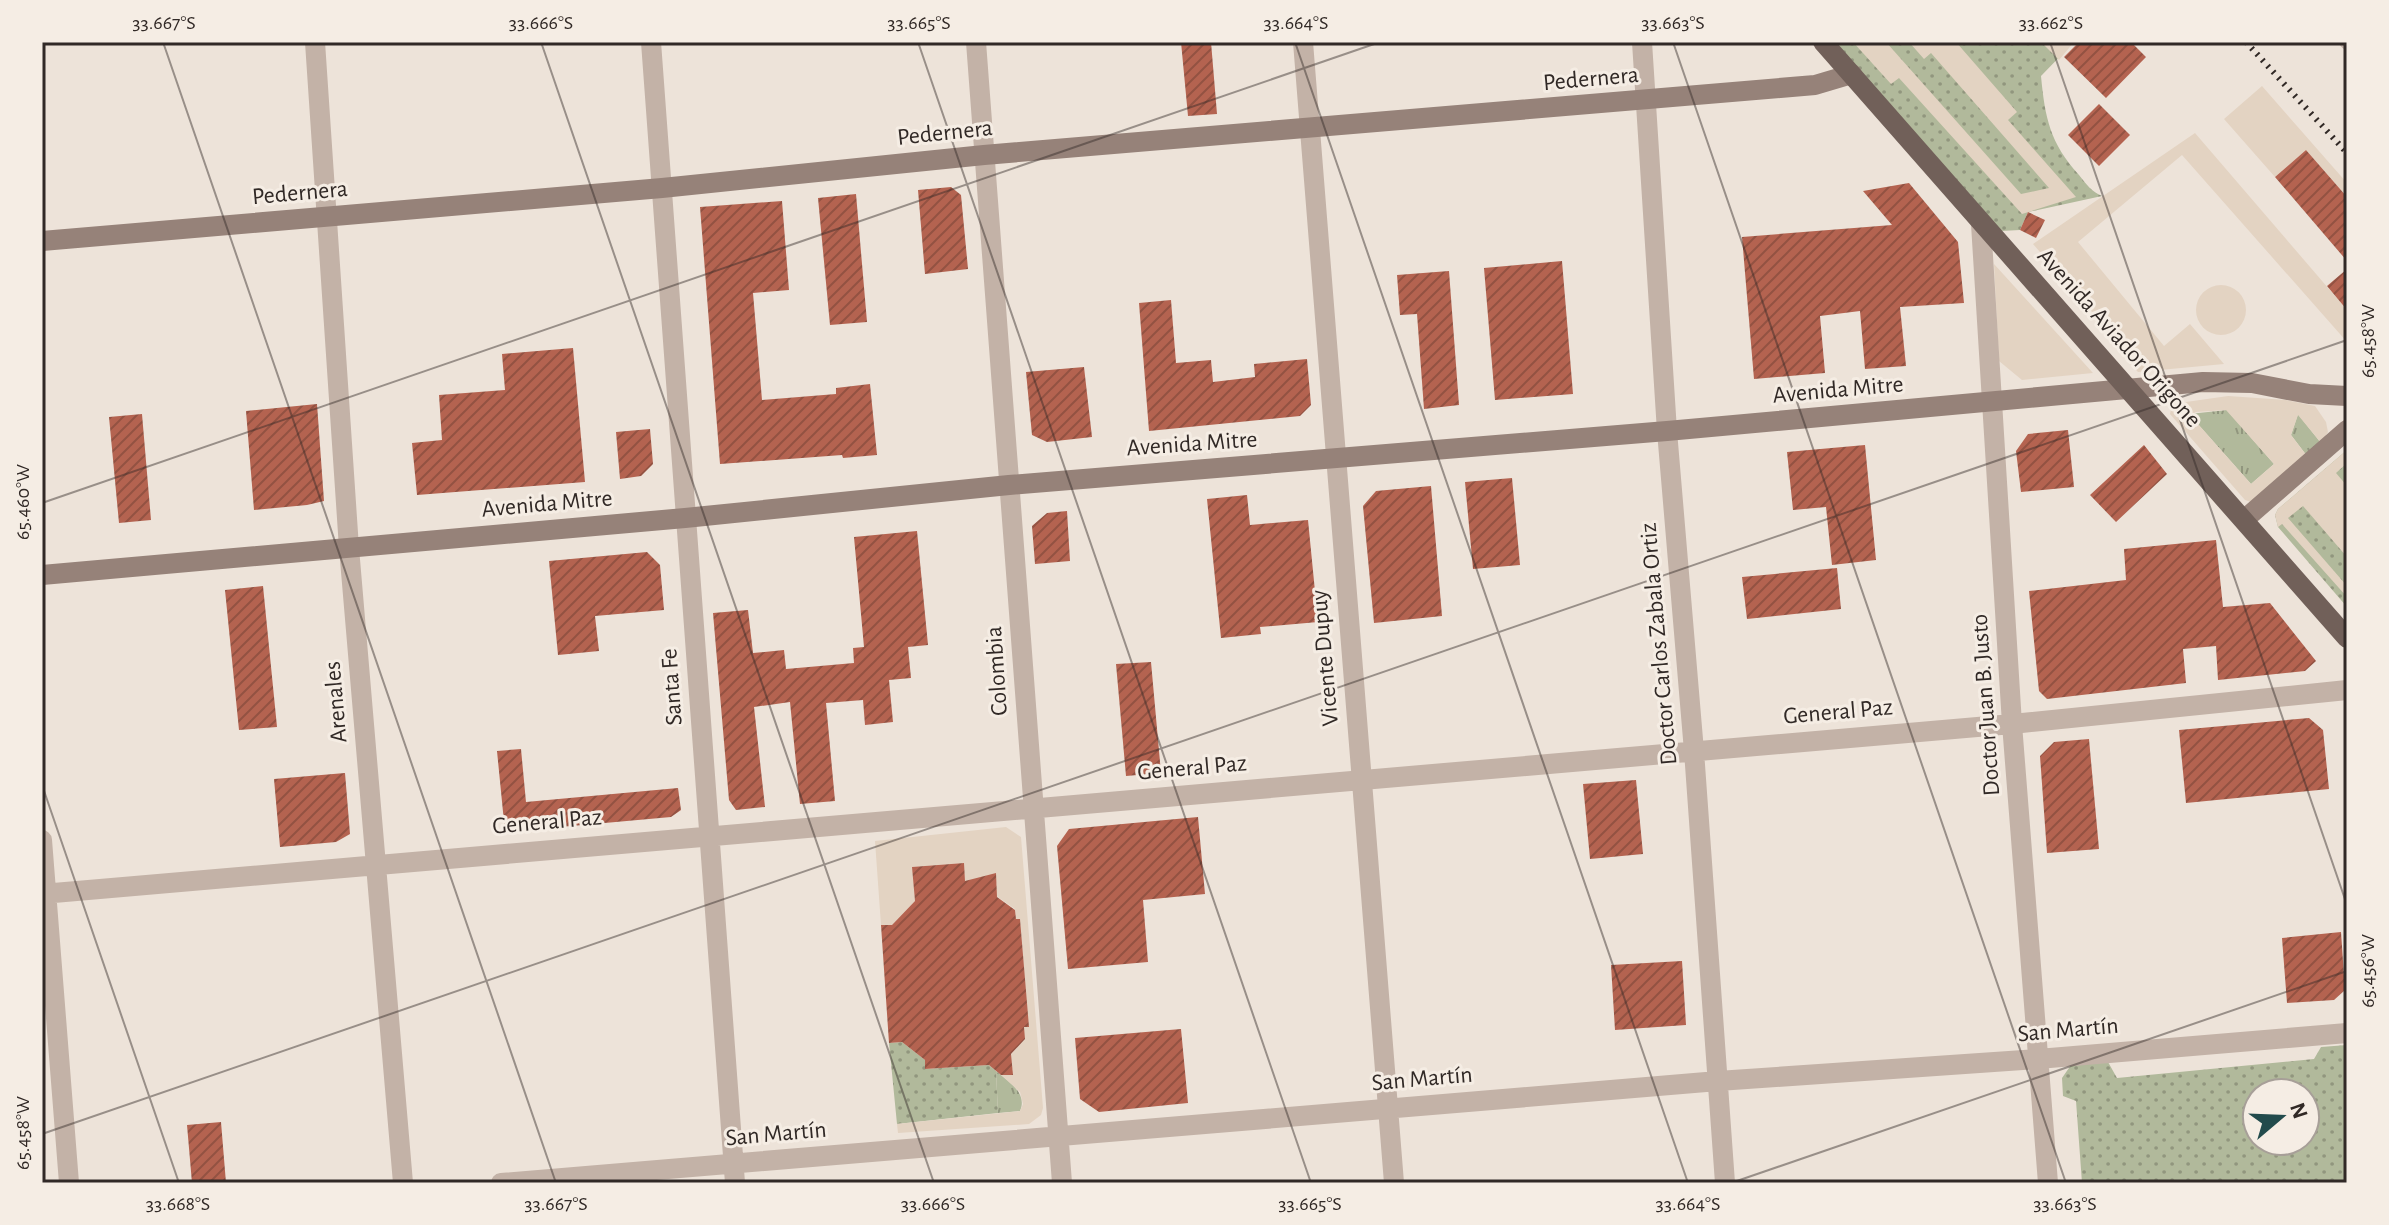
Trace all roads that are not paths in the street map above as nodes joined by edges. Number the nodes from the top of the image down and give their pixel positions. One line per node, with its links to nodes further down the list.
1 (315, 42): 12 (street, Arenales)
2 (651, 42): 11 (street, Santa Fe)
3 (976, 42): 10 (street, Colombia)
4 (1303, 42): 9 (street, Vicente Dupuy)
5 (1642, 42): 8 (street, Doctor Carlos Zabala Ortiz)
6 (1823, 42): 7 (main road, Avenida Aviador Origone)
7 (1852, 74): 8 (main road, Pedernera); 13 (main road, Avenida Aviador Origone)
8 (1646, 100): 9 (main road, Pedernera); 19 (street, Doctor Carlos Zabala Ortiz)
9 (1309, 128): 10 (main road, Pedernera); 20 (street, Vicente Dupuy)
10 (984, 155): 11 (main road, Pedernera); 21 (street, Colombia)
11 (662, 188): 12 (main road, Pedernera); 22 (street, Santa Fe)
12 (326, 216): 14 (main road, Pedernera); 24 (street, Arenales)
13 (1981, 224): 15 (main road, Avenida Aviador Origone); 17 (street, Doctor Juan B. Justo)
14 (42, 241)
15 (2131, 389): 16 (main road, Avenida Mitre); 17 (main road, Avenida Mitre); 23 (main road, Avenida Aviador Origone)
16 (2347, 396)
17 (1993, 402): 19 (main road, Avenida Mitre); 29 (street, Doctor Juan B. Justo)
18 (2347, 430): 23 (main road)
19 (1667, 431): 20 (main road, Avenida Mitre); 30 (street, Doctor Carlos Zabala Ortiz)
20 (1336, 459): 21 (main road, Avenida Mitre); 31 (street, Vicente Dupuy)
21 (1009, 485): 22 (main road, Avenida Mitre); 32 (street, Colombia)
22 (685, 518): 24 (main road, Avenida Mitre); 33 (street, Santa Fe)
23 (2245, 519): 26 (main road, Avenida Aviador Origone)
24 (349, 548): 25 (main road, Avenida Mitre); 35 (street, Arenales)
25 (42, 575)
26 (2347, 638)
27 (2347, 689): 28 (street); 29 (street, General Paz)
28 (2347, 703)
29 (2012, 724): 30 (street, General Paz); 38 (street, Doctor Juan B. Justo)
30 (1694, 751): 31 (street, General Paz); 39 (street, Doctor Carlos Zabala Ortiz)
31 (1361, 779): 32 (street, General Paz); 40 (street, Vicente Dupuy)
32 (1034, 809): 33 (street, General Paz); 41 (street, Colombia)
33 (708, 835): 35 (street, General Paz); 42 (street, Santa Fe)
34 (42, 840): 36 (street)
35 (376, 863): 36 (street, General Paz); 44 (street, Arenales)
36 (44, 893): 43 (street)
37 (2347, 1033): 38 (street, San Martín)
38 (2038, 1059): 39 (street, San Martín); 49 (street, Doctor Juan B. Justo)
39 (1718, 1081): 40 (street, San Martín); 48 (street, Doctor Carlos Zabala Ortiz)
40 (1388, 1108): 41 (street, San Martín); 47 (street, Vicente Dupuy)
41 (1059, 1136): 42 (street, San Martín); 46 (street, Colombia)
42 (734, 1173): 45 (street, San Martín)
43 (69, 1183)
44 (403, 1183)
45 (501, 1183)
46 (1062, 1183)
47 (1394, 1183)
48 (1725, 1183)
49 (2048, 1183)

